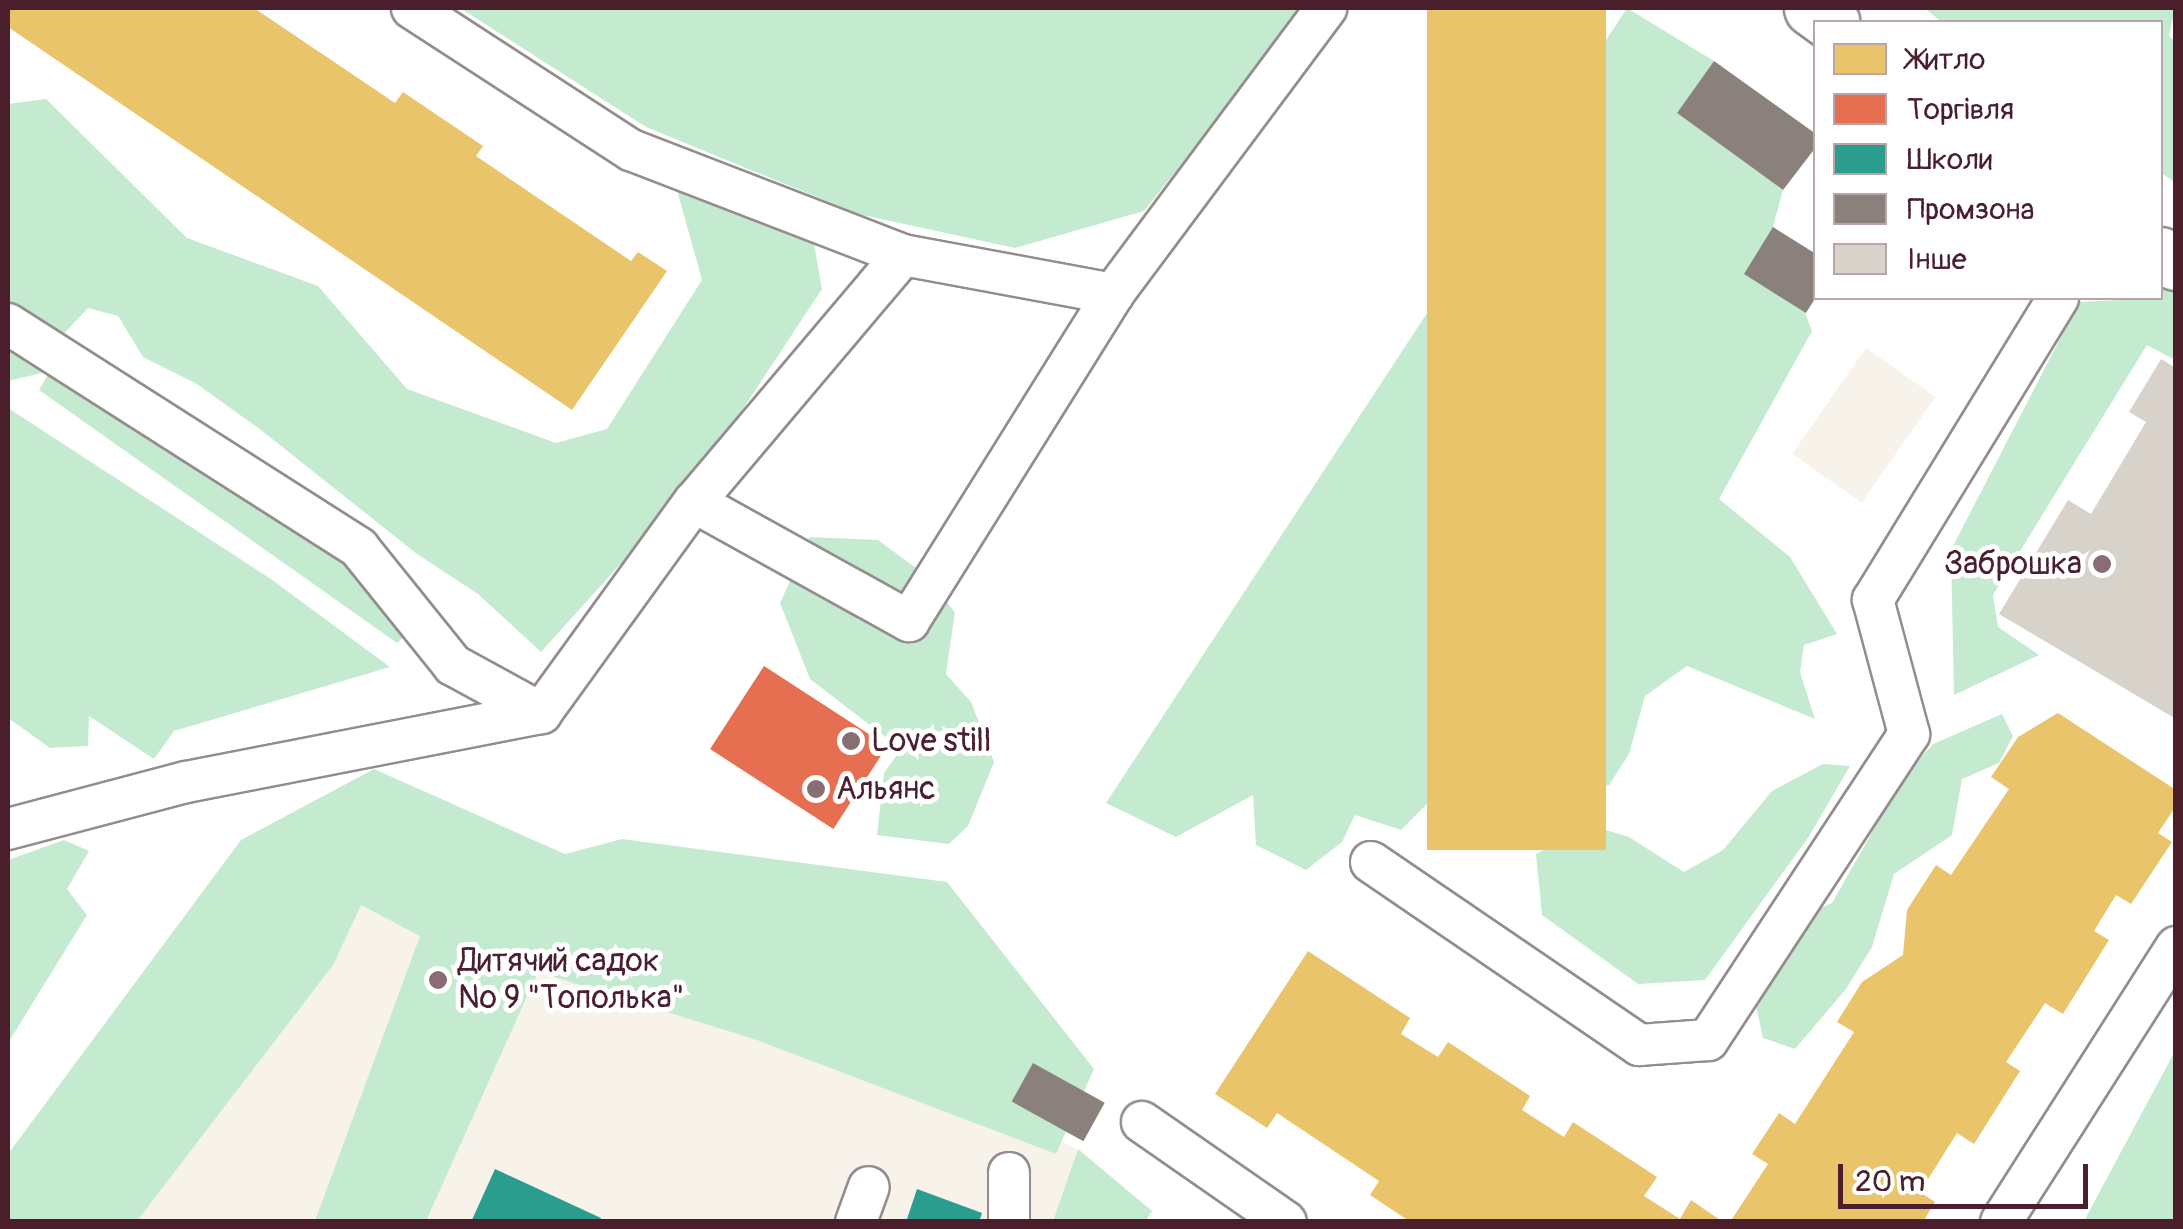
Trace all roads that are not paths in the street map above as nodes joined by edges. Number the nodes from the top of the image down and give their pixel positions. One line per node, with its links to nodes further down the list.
1 (412, 8): 3 (lane)
2 (1326, 8): 4 (lane)
3 (902, 255): 4 (lane); 7 (lane)
4 (1113, 294): 7 (lane)
5 (2057, 300): 10 (lane)
6 (8, 324): 8 (lane)
7 (694, 502): 8 (lane)
8 (541, 712): 9 (lane)
9 (8, 829)
10 (1371, 862)
11 (2176, 947): 16 (lane)
12 (1142, 1122): 15 (lane)
13 (1008, 1173): 14 (lane)
14 (1009, 1222)
15 (1286, 1222)
16 (2001, 1222)

